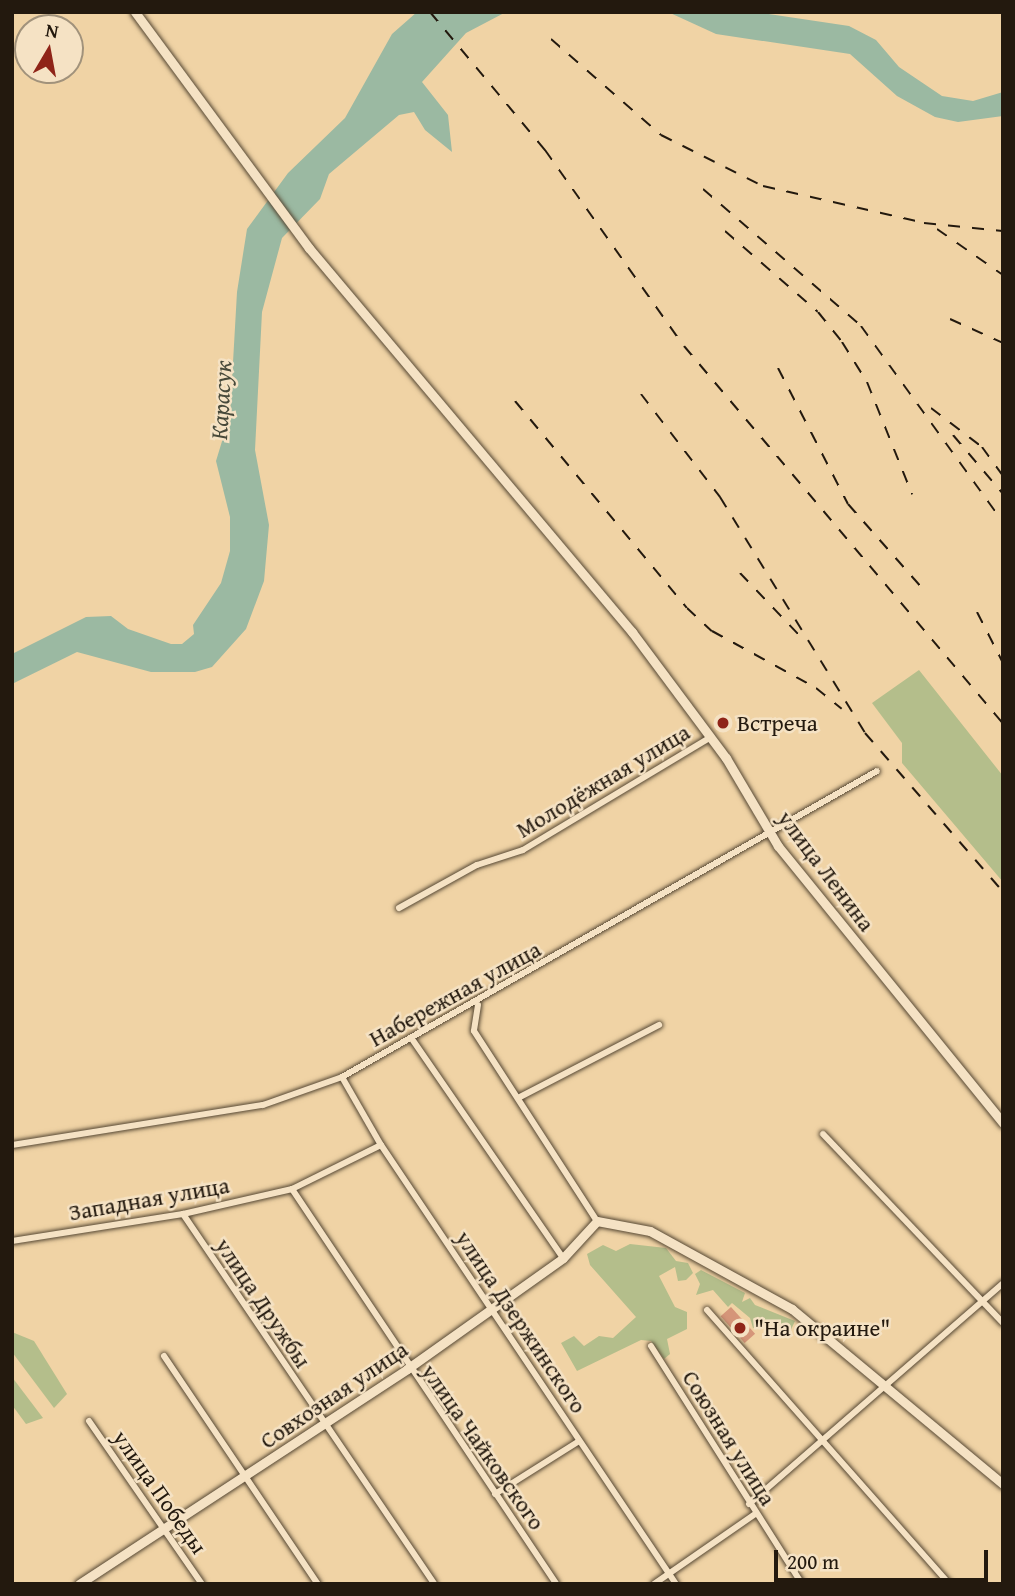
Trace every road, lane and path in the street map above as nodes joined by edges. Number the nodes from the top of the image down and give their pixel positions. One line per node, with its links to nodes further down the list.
1 (135, 12): 2 (main road, улица Ленина)
2 (711, 737): 4 (main road, улица Ленина); 5 (street, Молодёжная улица)
3 (877, 771): 4 (street, Набережная улица)
4 (770, 833): 6 (street, Набережная улица); 11 (main road, улица Ленина)
5 (399, 908)
6 (479, 1004): 8 (street, Набережная улица); 10 (street)
7 (659, 1025): 10 (street)
8 (412, 1039): 9 (street, Набережная улица); 19 (street)
9 (342, 1077): 13 (street, Набережная улица); 14 (street, улица Дзержинского)
10 (517, 1098): 17 (street)
11 (1003, 1123)
12 (823, 1134): 21 (street)
13 (12, 1145)
14 (381, 1145): 15 (street, Западная улица); 22 (street, улица Дзержинского)
15 (292, 1189): 16 (street, Западная улица); 27 (street, улица Чайковского)
16 (183, 1214): 18 (street, Западная улица); 30 (street, улица Дружбы)
17 (597, 1221): 19 (main road, Совхозная улица); 28 (main road)
18 (12, 1241)
19 (563, 1258): 22 (main road, Совхозная улица)
20 (1003, 1283): 21 (street)
21 (981, 1300): 24 (street); 28 (street)
22 (492, 1309): 27 (main road, Совхозная улица); 31 (street, улица Дзержинского)
23 (707, 1310): 32 (street)
24 (1003, 1323)
25 (651, 1346): 36 (street, Союзная улица)
26 (164, 1356): 33 (street)
27 (407, 1369): 30 (main road, Совхозная улица); 35 (street, улица Чайковского)
28 (884, 1383): 32 (street); 34 (main road)
29 (89, 1421): 38 (street, улица Победы)
30 (324, 1425): 33 (main road, Совхозная улица); 43 (street, улица Дружбы)
31 (579, 1441): 35 (street); 39 (street, улица Дзержинского)
32 (820, 1443): 36 (street); 48 (street)
33 (247, 1476): 38 (main road, Совхозная улица); 42 (street)
34 (1003, 1484)
35 (495, 1494): 44 (street, улица Чайковского)
36 (749, 1504): 37 (street, Союзная улица)
37 (755, 1514): 39 (street); 47 (street, Союзная улица)
38 (165, 1531): 40 (main road, Совхозная улица); 41 (street, улица Победы)
39 (669, 1574): 45 (street); 46 (street, улица Дзержинского)
40 (79, 1584)
41 (202, 1584)
42 (318, 1584)
43 (434, 1584)
44 (556, 1584)
45 (654, 1584)
46 (676, 1584)
47 (802, 1584)
48 (949, 1584)

